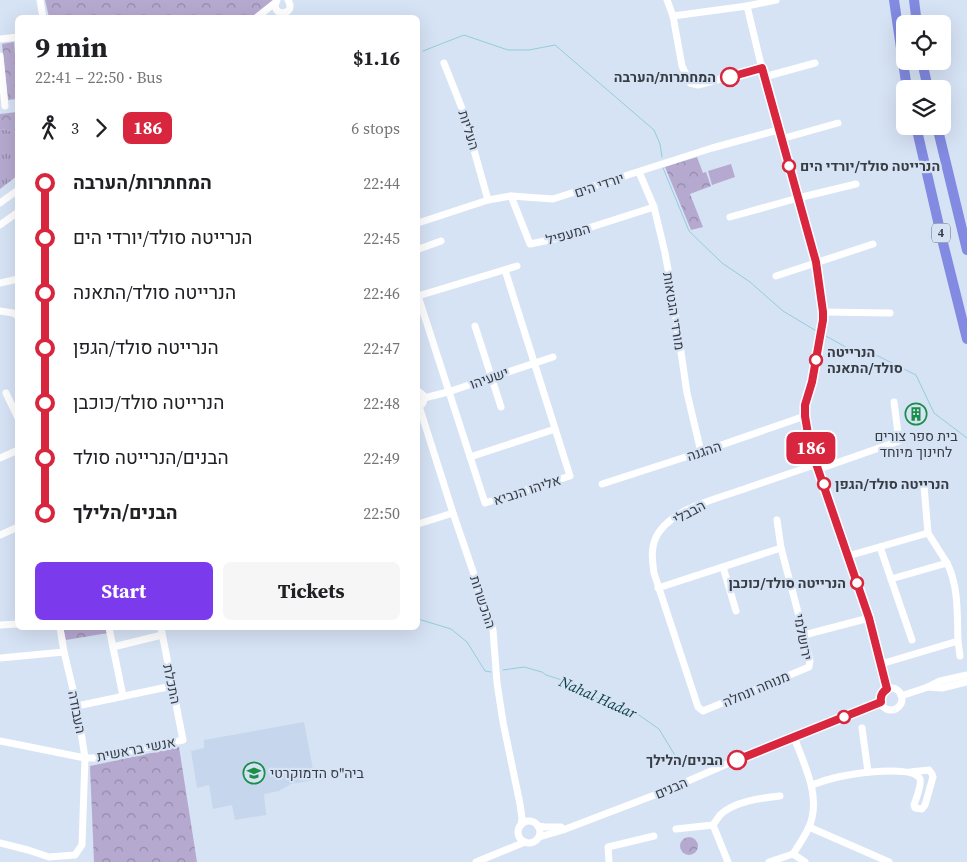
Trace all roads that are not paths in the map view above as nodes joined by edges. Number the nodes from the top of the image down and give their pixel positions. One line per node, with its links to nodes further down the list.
1 (40, 0): 10 (street)
2 (667, 0): 14 (street)
3 (776, 0): 8 (street)
4 (894, 0): 22 (highway)
5 (914, 0): 13 (highway)
6 (277, 1): 9 (street); 11 (street)
7 (289, 2): 9 (street)
8 (747, 6): 14 (street); 20 (street)
9 (284, 14): 12 (street)
10 (42, 15)
11 (259, 15)
12 (261, 15)
13 (916, 15)
14 (673, 16): 20 (street)
15 (15, 37): 16 (street)
16 (0, 39)
17 (0, 56): 23 (street)
18 (444, 62): 34 (street, העליות)
19 (815, 63): 21 (street)
20 (762, 68): 21 (street)
21 (764, 77): 25 (street)
22 (906, 80)
23 (6, 106)
24 (838, 123): 28 (street)
25 (778, 130): 28 (street); 29 (street, יורדי הים)
26 (918, 135): 58 (highway, 4)
27 (939, 135): 44 (highway, 4)
28 (781, 139): 33 (street)
29 (639, 172): 32 (street, יורדי הים); 36 (street, מורדי הגטאות)
30 (856, 184): 33 (street)
31 (15, 192): 35 (street)
32 (511, 196): 34 (street, יורדי הים); 36 (street, המעפיל)
33 (798, 198): 38 (street); 45 (street)
34 (488, 200): 39 (street, יורדי הים)
35 (0, 203)
36 (654, 207): 74 (street, מורדי הגטאות)
37 (15, 214): 40 (street)
38 (730, 217)
39 (420, 222)
40 (0, 225)
41 (441, 241): 43 (street)
42 (873, 244): 45 (street)
43 (420, 246)
44 (967, 250)
45 (816, 262): 48 (street); 54 (street)
46 (517, 266): 47 (street)
47 (505, 270): 51 (street); 60 (street, אליהו הנביא)
48 (776, 276)
49 (15, 280): 50 (street)
50 (0, 283)
51 (420, 295)
52 (420, 302): 63 (street, אליהו הנביא)
53 (0, 311): 56 (street)
54 (823, 312): 55 (street); 71 (street)
55 (890, 313)
56 (15, 314)
57 (475, 326): 61 (street)
58 (967, 339)
59 (553, 357): 60 (street, ישעיהו)
60 (535, 363): 61 (street, ישעיהו); 72 (street, אליהו הנביא)
61 (492, 377): 63 (street, ישעיהו); 68 (street)
62 (420, 392): 65 (street)
63 (448, 392): 65 (street, ישעיהו); 75 (street, אליהו הנביא)
64 (6, 393): 69 (street)
65 (424, 398): 67 (street)
66 (894, 402): 77 (street, הבבלי)
67 (420, 404)
68 (502, 407)
69 (15, 412)
70 (420, 412): 80 (street, ההכשרות)
71 (805, 416): 74 (street, ההגנה); 77 (street)
72 (556, 429): 75 (street); 75 (street, אליהו הנביא)
73 (15, 451): 76 (street)
74 (701, 452): 78 (street, ההגנה)
75 (470, 457)
76 (0, 458)
77 (818, 467): 88 (street); 92 (street, הבבלי)
78 (602, 484)
79 (924, 486): 84 (street)
80 (453, 513): 82 (street); 128 (street, ההכשרות)
81 (777, 520): 87 (street, ירושלמי)
82 (420, 523)
83 (15, 530): 85 (street)
84 (928, 533): 86 (street); 89 (street)
85 (0, 535)
86 (880, 547): 88 (street); 91 (street)
87 (781, 548): 90 (street); 100 (street, ירושלמי)
88 (848, 556): 94 (street)
89 (947, 563): 91 (street); 102 (street)
90 (723, 567): 92 (street); 93 (street)
91 (891, 579): 101 (street)
92 (658, 588): 118 (street, הבבלי)
93 (736, 612)
94 (869, 618): 100 (street); 107 (street)
95 (15, 624): 96 (street)
96 (0, 625)
97 (60, 630): 104 (street, העבודה)
98 (109, 630): 103 (street)
99 (161, 631): 103 (street); 111 (street, התכלת)
100 (804, 635): 108 (street, ירושלמי)
101 (912, 640)
102 (958, 641): 105 (street); 107 (street)
103 (113, 647): 114 (street)
104 (64, 652): 106 (street); 117 (street, העבודה)
105 (960, 656)
106 (0, 658)
107 (880, 664): 113 (street)
108 (809, 667): 118 (street, מנוחה ונחלה)
109 (967, 675): 112 (street)
110 (967, 682): 112 (street)
111 (172, 686): 114 (street); 121 (street, התכלת)
112 (928, 687): 115 (street)
113 (887, 689): 115 (street); 116 (street)
114 (123, 696): 117 (street)
115 (901, 696): 116 (street)
116 (881, 702): 120 (street, הבנים)
117 (77, 706): 123 (street, העבודה)
118 (703, 711)
119 (862, 728): 124 (street)
120 (794, 737): 126 (street); 133 (street, הבנים)
121 (184, 740): 123 (street, אנשי בראשית)
122 (0, 741): 123 (street, אנשי בראשית)
123 (85, 758): 143 (street, העבודה)
124 (868, 772): 125 (street); 126 (street)
125 (910, 772): 125 (street)
126 (812, 785): 134 (street)
127 (780, 796): 131 (street)
128 (520, 804): 129 (street, ההכשרות); 130 (street, ההכשרות)
129 (530, 821): 130 (street); 132 (street)
130 (521, 825): 136 (street)
131 (713, 825): 135 (street); 146 (street)
132 (538, 826): 133 (street, הבנים); 138 (street)
133 (572, 826): 138 (street, הבנים)
134 (809, 827): 142 (street); 149 (street)
135 (676, 829)
136 (519, 835): 139 (street); 141 (street)
137 (654, 836): 145 (street)
138 (539, 837): 139 (street)
139 (525, 842): 141 (street)
140 (0, 843): 143 (street)
141 (500, 852): 144 (street)
142 (793, 854): 147 (street); 148 (street)
143 (49, 860)
144 (476, 862)
145 (609, 862)
146 (728, 862)
147 (769, 862)
148 (805, 862)
149 (889, 862)

